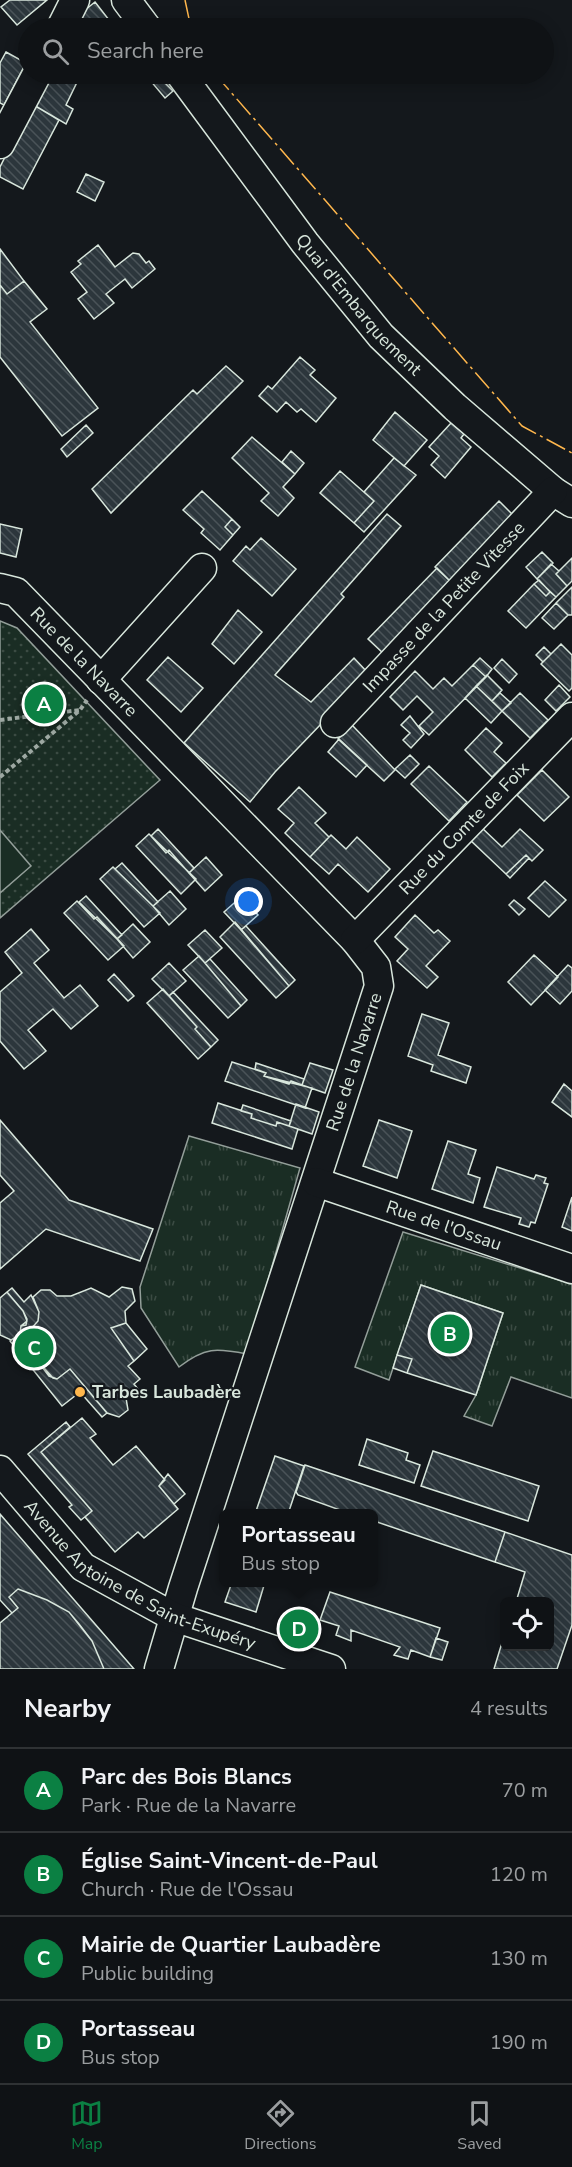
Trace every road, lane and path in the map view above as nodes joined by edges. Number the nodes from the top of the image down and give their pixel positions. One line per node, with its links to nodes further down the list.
1 (75, 0): 3 (street)
2 (126, 0): 4 (street)
3 (65, 18)
4 (140, 18)
5 (32, 84): 7 (street)
6 (187, 84): 8 (street, Quai d'Embarquement)
7 (0, 144)
8 (562, 497): 15 (street, Impasse de la Petite Vitesse)
9 (202, 568): 11 (street)
10 (8, 590): 11 (street, Rue de la Navarre)
11 (101, 680): 12 (path); 17 (street, Rue de la Navarre)
12 (80, 710): 14 (path); 16 (path)
13 (572, 717): 17 (street, Rue du Comte de Foix)
14 (0, 720)
15 (335, 723)
16 (0, 777)
17 (355, 940): 18 (street, Rue de la Navarre)
18 (316, 1182): 19 (street, Rue de l'Ossau); 21 (street, Rue de la Navarre)
19 (572, 1269)
20 (0, 1470): 21 (street, Avenue Antoine de Saint-Exupéry)
21 (174, 1617): 22 (street, Rue de la Navarre); 23 (street, Avenue Antoine de Saint-Exupéry)
22 (159, 1669)
23 (331, 1669)

